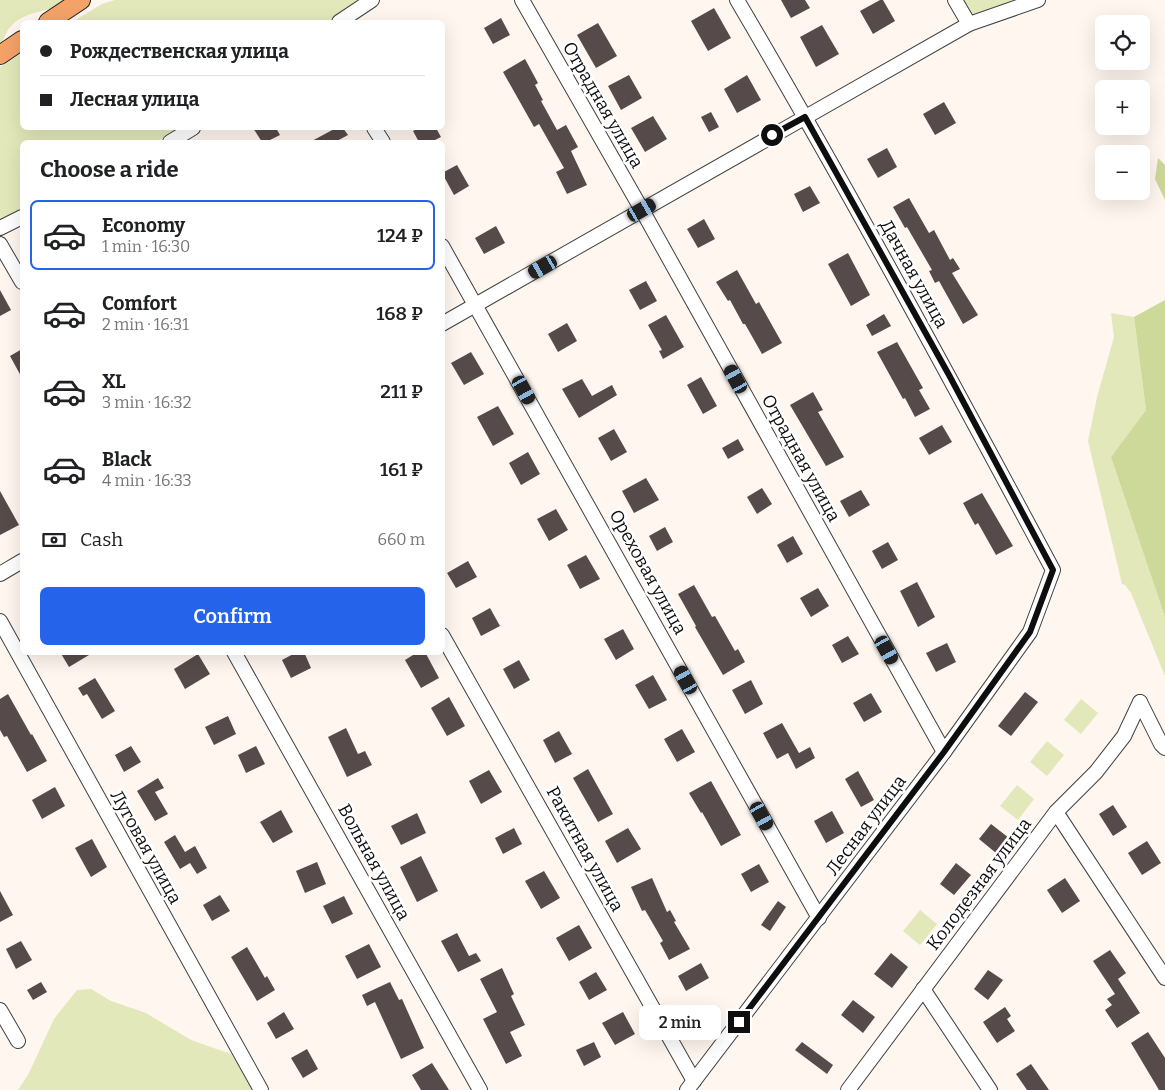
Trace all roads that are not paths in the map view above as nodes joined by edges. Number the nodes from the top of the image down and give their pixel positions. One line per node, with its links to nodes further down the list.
1 (81, 0): 8 (main road)
2 (372, 0): 9 (street)
3 (522, 0): 16 (street, Отрадная улица)
4 (737, 0): 13 (street, Дачная улица)
5 (955, 0): 10 (street)
6 (1038, 0): 7 (street)
7 (1018, 4): 10 (street)
8 (51, 20)
9 (342, 20)
10 (969, 24): 13 (street)
11 (20, 41): 12 (main road)
12 (0, 55)
13 (805, 117): 16 (street); 25 (street, Дачная улица)
14 (190, 130): 15 (street)
15 (173, 140)
16 (642, 210): 22 (street); 31 (street, Отрадная улица)
17 (20, 218): 18 (street)
18 (0, 228)
19 (0, 244): 21 (street)
20 (445, 251): 22 (street, Ореховая улица)
21 (20, 279)
22 (477, 304): 23 (street); 33 (street, Ореховая улица)
23 (445, 322)
24 (20, 562): 26 (street)
25 (1053, 570): 31 (street, Лесная улица)
26 (0, 574)
27 (0, 621): 39 (street, Луговая улица)
28 (445, 640): 38 (street, Ракитная улица)
29 (236, 655): 40 (street, Вольная улица)
30 (1165, 748): 32 (street, Колодезная улица)
31 (944, 752): 33 (street, Лесная улица)
32 (1056, 812): 34 (street); 35 (street, Колодезная улица)
33 (819, 918): 38 (street, Лесная улица)
34 (1165, 978)
35 (923, 989): 41 (street, Колодезная улица); 42 (street)
36 (0, 1010): 37 (street)
37 (18, 1041)
38 (691, 1086)
39 (261, 1090)
40 (480, 1090)
41 (848, 1090)
42 (990, 1090)

